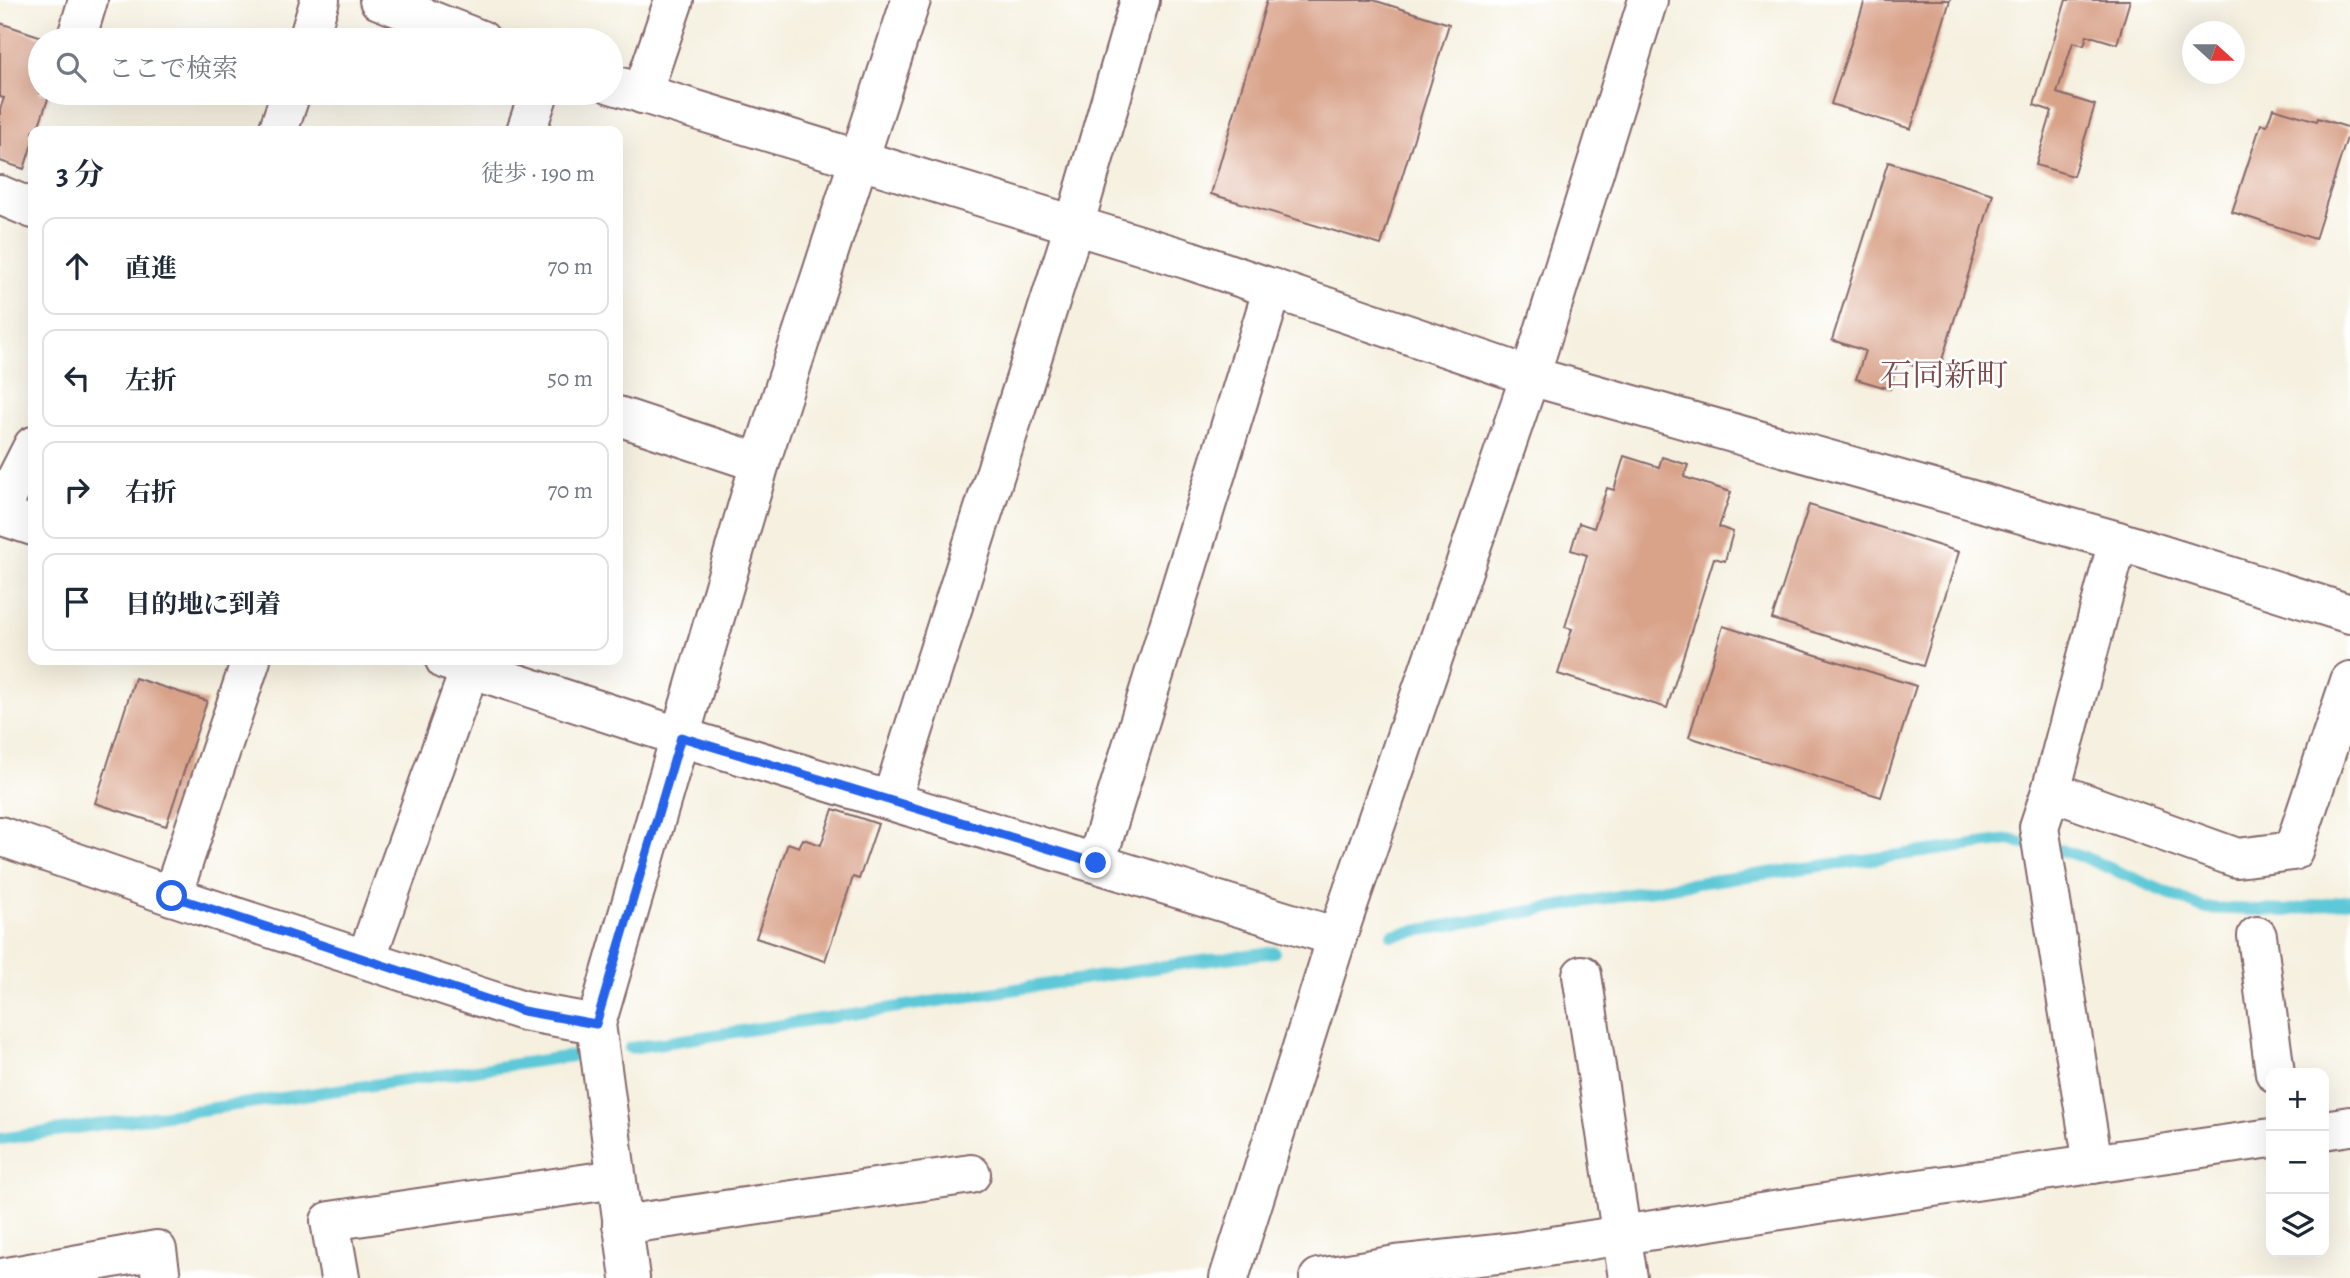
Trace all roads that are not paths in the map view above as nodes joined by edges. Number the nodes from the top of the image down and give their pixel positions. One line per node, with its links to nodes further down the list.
1 (88, 0): 9 (street)
2 (320, 0): 10 (street)
3 (379, 0): 8 (street)
4 (674, 0): 12 (street)
5 (911, 0): 17 (street)
6 (1140, 0): 20 (street)
7 (1648, 0): 22 (street)
8 (445, 13): 11 (street)
9 (79, 28)
10 (311, 28)
11 (465, 28)
12 (626, 89): 17 (street)
13 (287, 105): 15 (street)
14 (535, 105): 16 (street)
15 (280, 126)
16 (528, 126)
17 (860, 162): 20 (street); 25 (street)
18 (0, 195): 19 (street)
19 (28, 207)
20 (1074, 226): 21 (street); 36 (street)
21 (1273, 288): 22 (street); 38 (street)
22 (1530, 376): 28 (street); 41 (street)
23 (623, 418): 25 (street)
24 (28, 456): 26 (street)
25 (760, 463): 34 (street)
26 (0, 513): 27 (street)
27 (28, 524)
28 (2118, 541): 29 (street); 35 (street)
29 (2350, 614)
30 (249, 665): 39 (street)
31 (462, 665): 42 (street)
32 (472, 665): 34 (street)
33 (2350, 681): 35 (street)
34 (681, 737): 36 (street); 44 (street)
35 (2051, 792): 49 (street)
36 (891, 801): 38 (street)
37 (0, 836): 39 (street)
38 (1096, 863): 41 (street)
39 (172, 896): 42 (street)
40 (2257, 936): 45 (street)
41 (1337, 937): 59 (street)
42 (366, 959): 44 (street)
43 (1582, 975): 53 (street)
44 (596, 1024): 51 (street)
45 (2274, 1068)
46 (2350, 1126): 47 (street)
47 (2329, 1129)
48 (2266, 1139): 49 (street)
49 (2092, 1164): 53 (street)
50 (971, 1174): 52 (street)
51 (616, 1179): 52 (street); 57 (street)
52 (622, 1226): 58 (street)
53 (1621, 1235): 54 (street); 61 (street)
54 (1517, 1265): 60 (street)
55 (2, 1278): 56 (street)
56 (161, 1278)
57 (340, 1278)
58 (630, 1278)
59 (1229, 1278)
60 (1319, 1278)
61 (1628, 1278)

